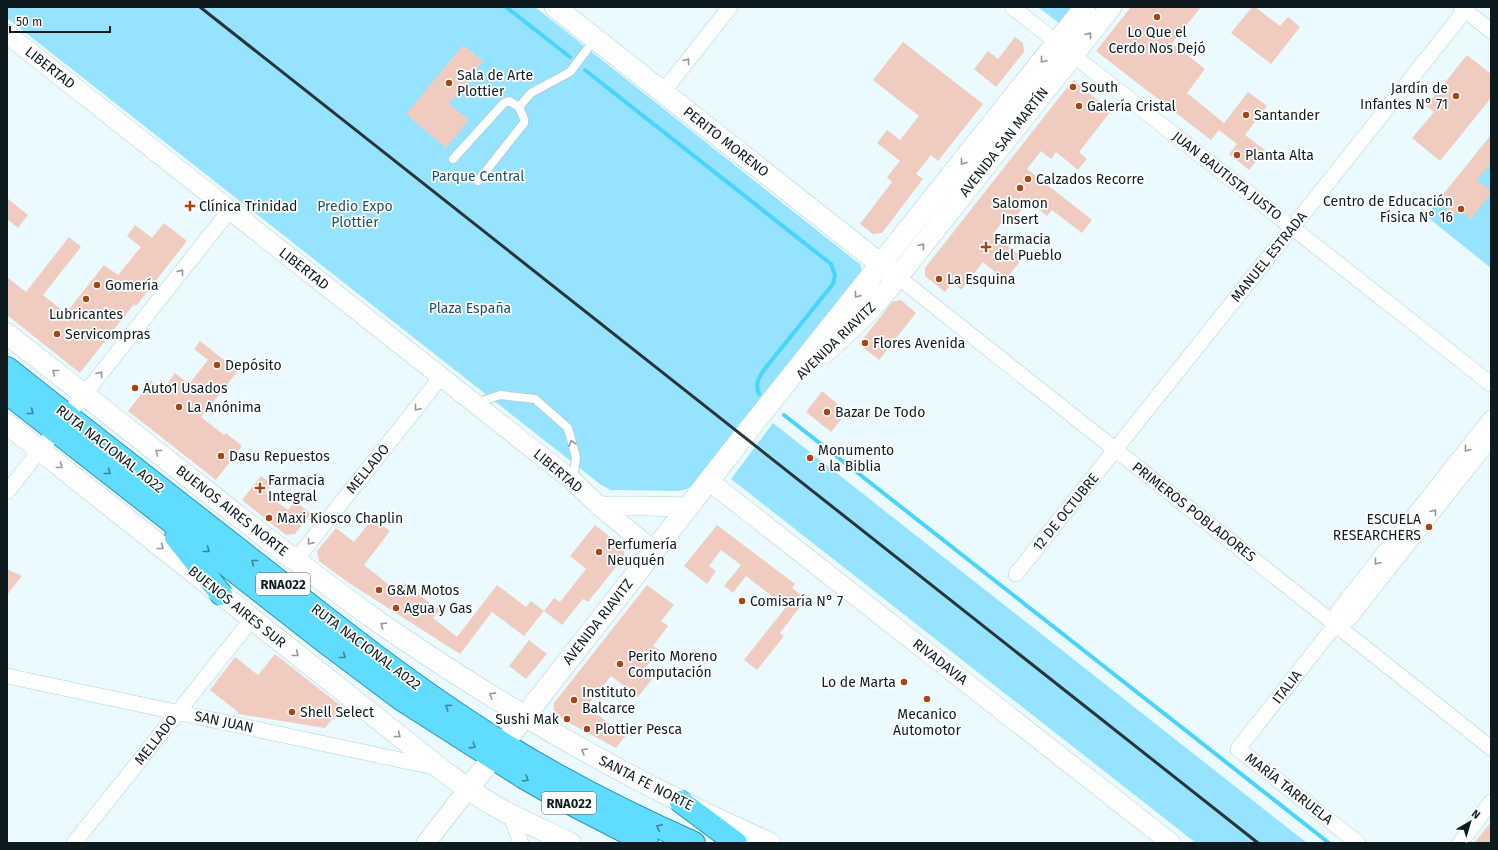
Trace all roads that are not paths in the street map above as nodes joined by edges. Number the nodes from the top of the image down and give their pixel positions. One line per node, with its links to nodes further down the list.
1 (555, 7): 9 (main road, PERITO MORENO)
2 (730, 7): 12 (street, one-way to 2)
3 (1012, 7): 10 (street, JUAN BAUTISTA JUSTO)
4 (1085, 7): 10 (main road, AVENIDA SAN MARTÍN)
5 (1111, 7): 11 (main road, AVENIDA SAN MARTÍN, one-way to 5)
6 (1465, 8): 7 (street); 17 (street, MANUEL ESTRADA)
7 (1491, 31)
8 (7, 34): 16 (street, LIBERTAD)
9 (595, 39): 12 (main road, PERITO MORENO); 13 (lane)
10 (1057, 42): 11 (street, JUAN BAUTISTA JUSTO); 18 (main road, AVENIDA SAN MARTÍN, one-way to 18)
11 (1073, 55): 17 (street, JUAN BAUTISTA JUSTO); 18 (main road, AVENIDA SAN MARTÍN, one-way to 11)
12 (663, 92): 18 (main road, PERITO MORENO)
13 (519, 107): 14 (lane); 15 (lane)
14 (453, 159)
15 (478, 181)
16 (230, 210): 21 (street, LIBERTAD); 24 (street, one-way to 16)
17 (1292, 228): 22 (street, JUAN BAUTISTA JUSTO); 31 (street, MANUEL ESTRADA)
18 (890, 271): 31 (street, PRIMEROS POBLADORES); 33 (main road, AVENIDA RIAVITZ)
19 (7, 334): 24 (main road, BUENOS AIRES NORTE, one-way to 19)
20 (7, 368): 27 (highway, RUTA NACIONAL A022 / RNA022)
21 (441, 377): 25 (street, LIBERTAD); 40 (street, MELLADO, one-way to 40)
22 (1491, 384)
23 (7, 393): 27 (highway, RUTA NACIONAL A022 / RNA022, one-way to 27)
24 (84, 395): 27 (street); 40 (main road, BUENOS AIRES NORTE, one-way to 24)
25 (474, 404): 32 (street, LIBERTAD); 32 (lane, one-way to 25)
26 (1491, 418): 44 (street, one-way to 44)
27 (62, 423): 30 (street); 38 (highway, RUTA NACIONAL A022 / RNA022, one-way to 38); 50 (highway, RUTA NACIONAL A022 / RNA022, one-way to 27)
28 (7, 424): 30 (main road, BUENOS AIRES SUR)
29 (1491, 439): 44 (street, one-way to 29)
30 (40, 450): 34 (street); 42 (main road, BUENOS AIRES SUR, one-way to 42)
31 (1115, 450): 41 (street, 12 DE OCTUBRE); 44 (street, PRIMEROS POBLADORES)
32 (573, 481): 35 (street, LIBERTAD)
33 (709, 481): 37 (main road, AVENIDA RIAVITZ); 65 (street, RIVADAVIA)
34 (7, 492)
35 (600, 506): 36 (street); 39 (street, LIBERTAD)
36 (646, 506): 37 (street); 39 (street)
37 (688, 507): 39 (main road, AVENIDA RIAVITZ)
38 (154, 509): 42 (highway); 50 (highway, RUTA NACIONAL A022 / RNA022, one-way to 50)
39 (649, 547): 47 (main road, AVENIDA RIAVITZ)
40 (295, 561): 47 (main road, BUENOS AIRES NORTE, one-way to 40)
41 (1016, 574)
42 (221, 594): 43 (main road, BUENOS AIRES SUR)
43 (252, 619): 46 (street, MELLADO); 51 (main road, BUENOS AIRES SUR, one-way to 51)
44 (1336, 624): 48 (street, PRIMEROS POBLADORES); 49 (street, ITALIA)
45 (7, 676): 46 (street, SAN JUAN)
46 (178, 712): 51 (street, SAN JUAN); 57 (street, MELLADO)
47 (526, 716): 50 (main road, AVENIDA RIAVITZ); 53 (main road, SANTA FE NORTE, one-way to 47)
48 (1491, 748)
49 (1238, 749): 66 (street, MARÍA TARRUELA)
50 (498, 751): 52 (main road, AVENIDA RIAVITZ); 61 (highway, RUTA NACIONAL A022 / RNA022, one-way to 61); 62 (highway, RUTA NACIONAL A022 / RNA022, one-way to 50)
51 (441, 769): 52 (main road, BUENOS AIRES SUR)
52 (468, 789): 55 (main road, BUENOS AIRES SUR); 58 (street, AVENIDA RIAVITZ)
53 (681, 802): 63 (highway); 64 (main road, SANTA FE NORTE)
54 (1491, 802): 67 (street)
55 (510, 814): 56 (main road, BUENOS AIRES SUR); 59 (street)
56 (537, 828): 59 (street); 60 (main road, BUENOS AIRES SUR)
57 (74, 843)
58 (426, 843)
59 (522, 843)
60 (570, 843)
61 (647, 843)
62 (694, 843)
63 (736, 843)
64 (770, 843)
65 (1170, 843)
66 (1358, 843)
67 (1460, 843)

